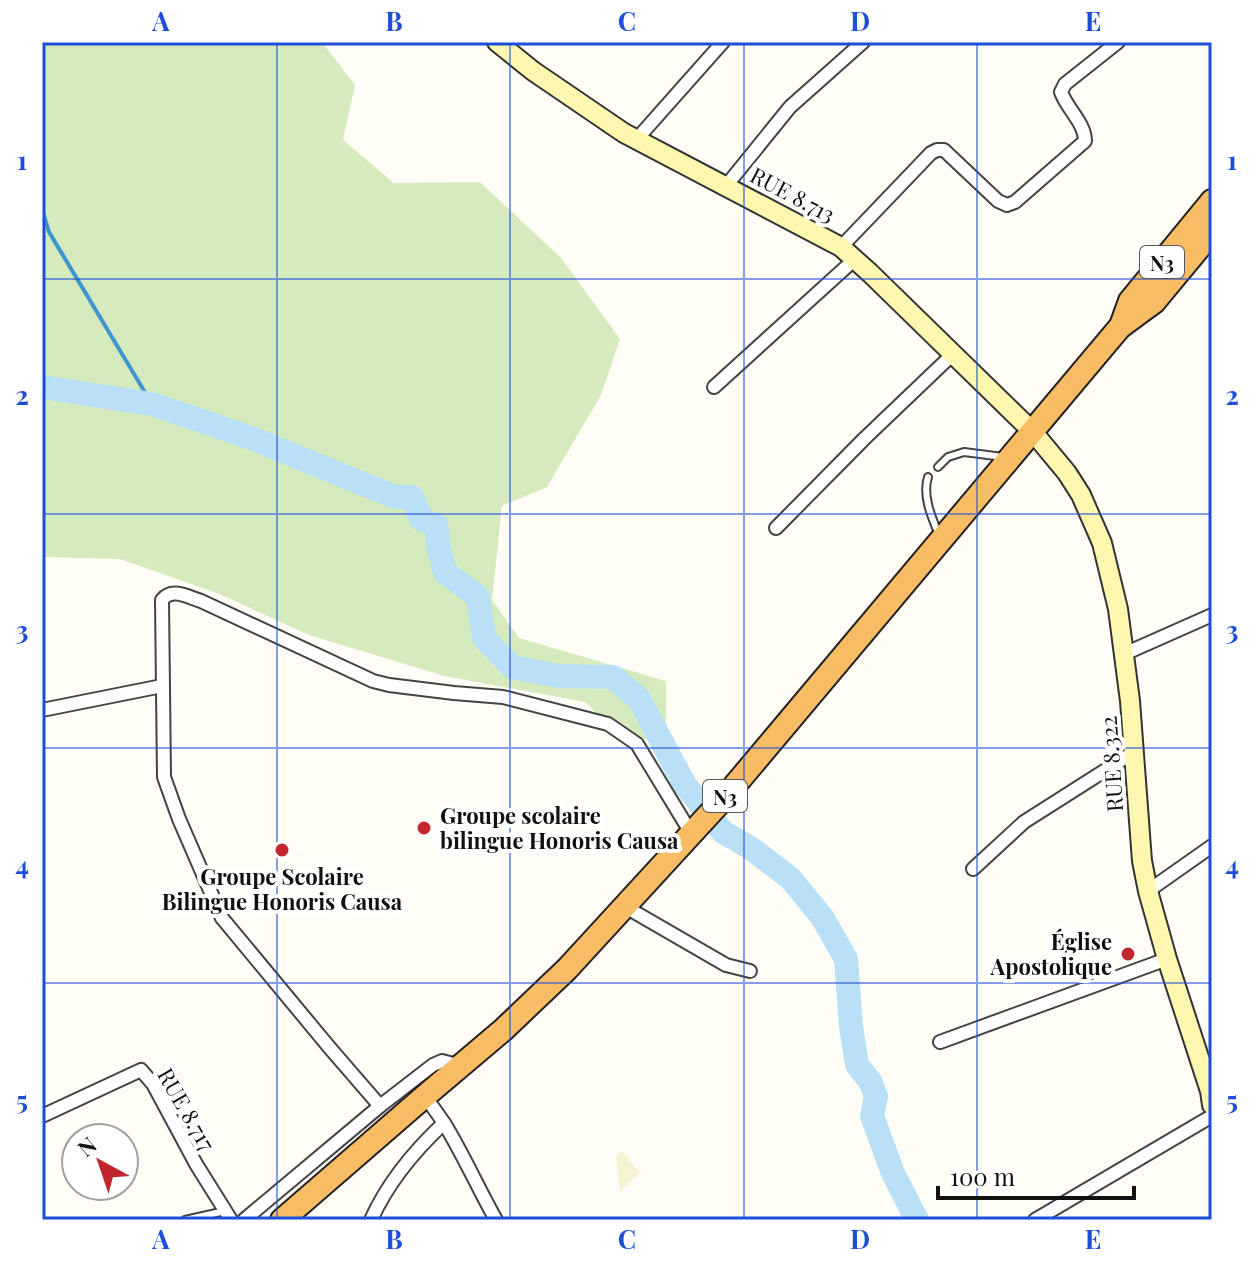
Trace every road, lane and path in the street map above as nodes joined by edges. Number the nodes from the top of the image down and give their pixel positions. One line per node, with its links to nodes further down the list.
1 (497, 42): 5 (main road, RUE 8.713)
2 (723, 42): 5 (street)
3 (863, 42): 6 (street)
4 (1118, 42): 9 (street)
5 (636, 140): 6 (main road, RUE 8.713)
6 (726, 186): 9 (main road, RUE 8.713)
7 (1212, 201): 10 (highway, N3)
8 (1212, 232): 10 (highway, N3)
9 (848, 253): 11 (main road, RUE 8.713); 12 (street)
10 (1120, 327): 13 (highway, N3)
11 (953, 354): 13 (main road, RUE 8.713); 17 (street)
12 (714, 387)
13 (1033, 432): 14 (highway, N3); 20 (main road, RUE 8.322)
14 (1011, 458): 15 (lane); 18 (highway, N3)
15 (938, 467)
16 (928, 477): 18 (lane)
17 (776, 528)
18 (941, 539): 24 (highway, N3)
19 (1212, 615): 20 (street)
20 (1124, 654): 23 (main road, RUE 8.322)
21 (162, 686): 22 (street); 24 (street); 35 (street)
22 (42, 710)
23 (1134, 752): 26 (street); 27 (main road, RUE 8.322)
24 (691, 833): 28 (highway, N3)
25 (1212, 846): 27 (street)
26 (973, 869)
27 (1148, 891): 29 (main road, RUE 8.322)
28 (624, 906): 30 (street); 32 (highway, N3)
29 (1167, 959): 31 (street); 33 (main road, RUE 8.322)
30 (750, 971)
31 (940, 1042)
32 (461, 1066): 34 (highway, N3); 35 (street)
33 (1211, 1095)
34 (425, 1096): 38 (street); 42 (highway, N3)
35 (380, 1106): 41 (street)
36 (42, 1116): 39 (street, RUE 8.717)
37 (1212, 1116): 45 (street)
38 (444, 1123): 43 (street); 44 (street)
39 (228, 1215): 40 (lane)
40 (185, 1220)
41 (244, 1220)
42 (282, 1220)
43 (371, 1220)
44 (496, 1220)
45 (1035, 1220)

